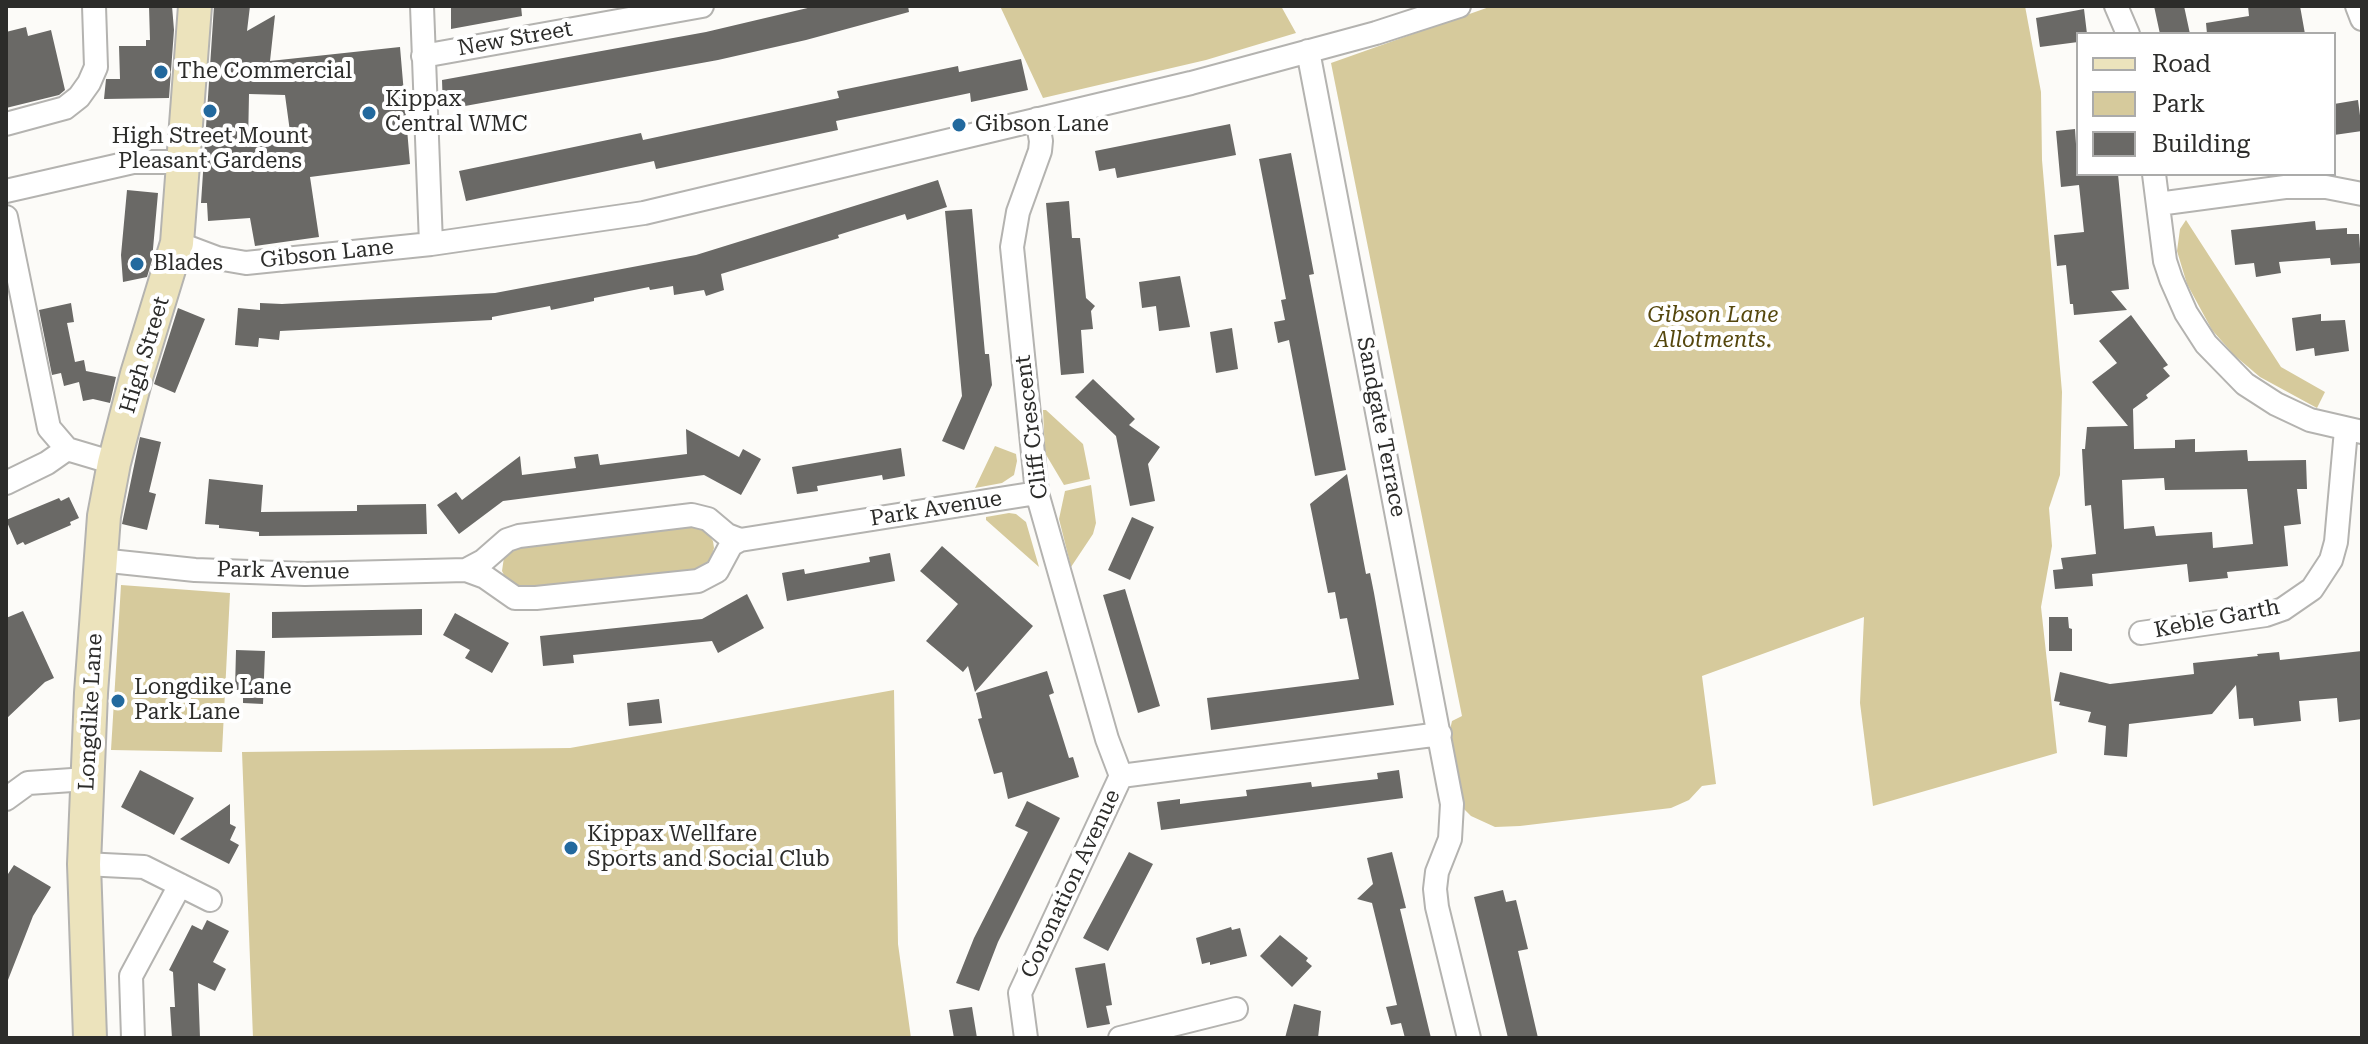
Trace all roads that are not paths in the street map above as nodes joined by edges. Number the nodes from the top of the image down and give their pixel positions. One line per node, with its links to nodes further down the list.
1 (94, 6): 13 (street)
2 (195, 6): 14 (main road, High Street)
3 (422, 6): 11 (street)
4 (702, 6): 11 (street, New Street)
5 (1459, 6): 10 (street, Gibson Lane)
6 (2116, 6): 9 (street)
7 (2357, 6): 8 (street)
8 (2362, 19)
9 (2127, 32)
10 (1308, 51): 12 (street, Gibson Lane); 32 (street, Sandgate Terrace)
11 (423, 56): 21 (street)
12 (1037, 119): 21 (street, Gibson Lane); 27 (street, Cliff Crescent)
13 (6, 124)
14 (185, 162): 16 (street); 20 (main road, High Street)
15 (2154, 176): 18 (street)
16 (6, 191)
17 (2362, 194): 18 (street)
18 (2158, 204): 23 (street)
19 (6, 217): 22 (street)
20 (177, 243): 21 (street, Gibson Lane); 25 (main road, High Street)
21 (431, 244)
22 (9, 252): 24 (street)
23 (2354, 431): 31 (street, Keble Garth)
24 (67, 449): 25 (street); 26 (street)
25 (114, 463): 29 (main road, High Street)
26 (6, 483)
27 (1037, 493): 28 (street, Park Avenue); 33 (street, Cliff Crescent)
28 (740, 540): 30 (street); 30 (street, Park Avenue)
29 (100, 560): 30 (street, Park Avenue); 34 (main road, Longdike Lane)
30 (466, 570)
31 (2141, 633)
32 (1440, 734): 33 (street); 44 (street, Sandgate Terrace)
33 (1121, 776): 42 (street, Coronation Avenue)
34 (87, 779): 35 (street); 36 (main road, Longdike Lane)
35 (6, 799)
36 (84, 864): 37 (street); 40 (main road, Longdike Lane)
37 (180, 885): 38 (street); 41 (street)
38 (210, 900)
39 (1236, 1009): 43 (street)
40 (90, 1038)
41 (133, 1038)
42 (1026, 1038)
43 (1120, 1038)
44 (1469, 1038)

